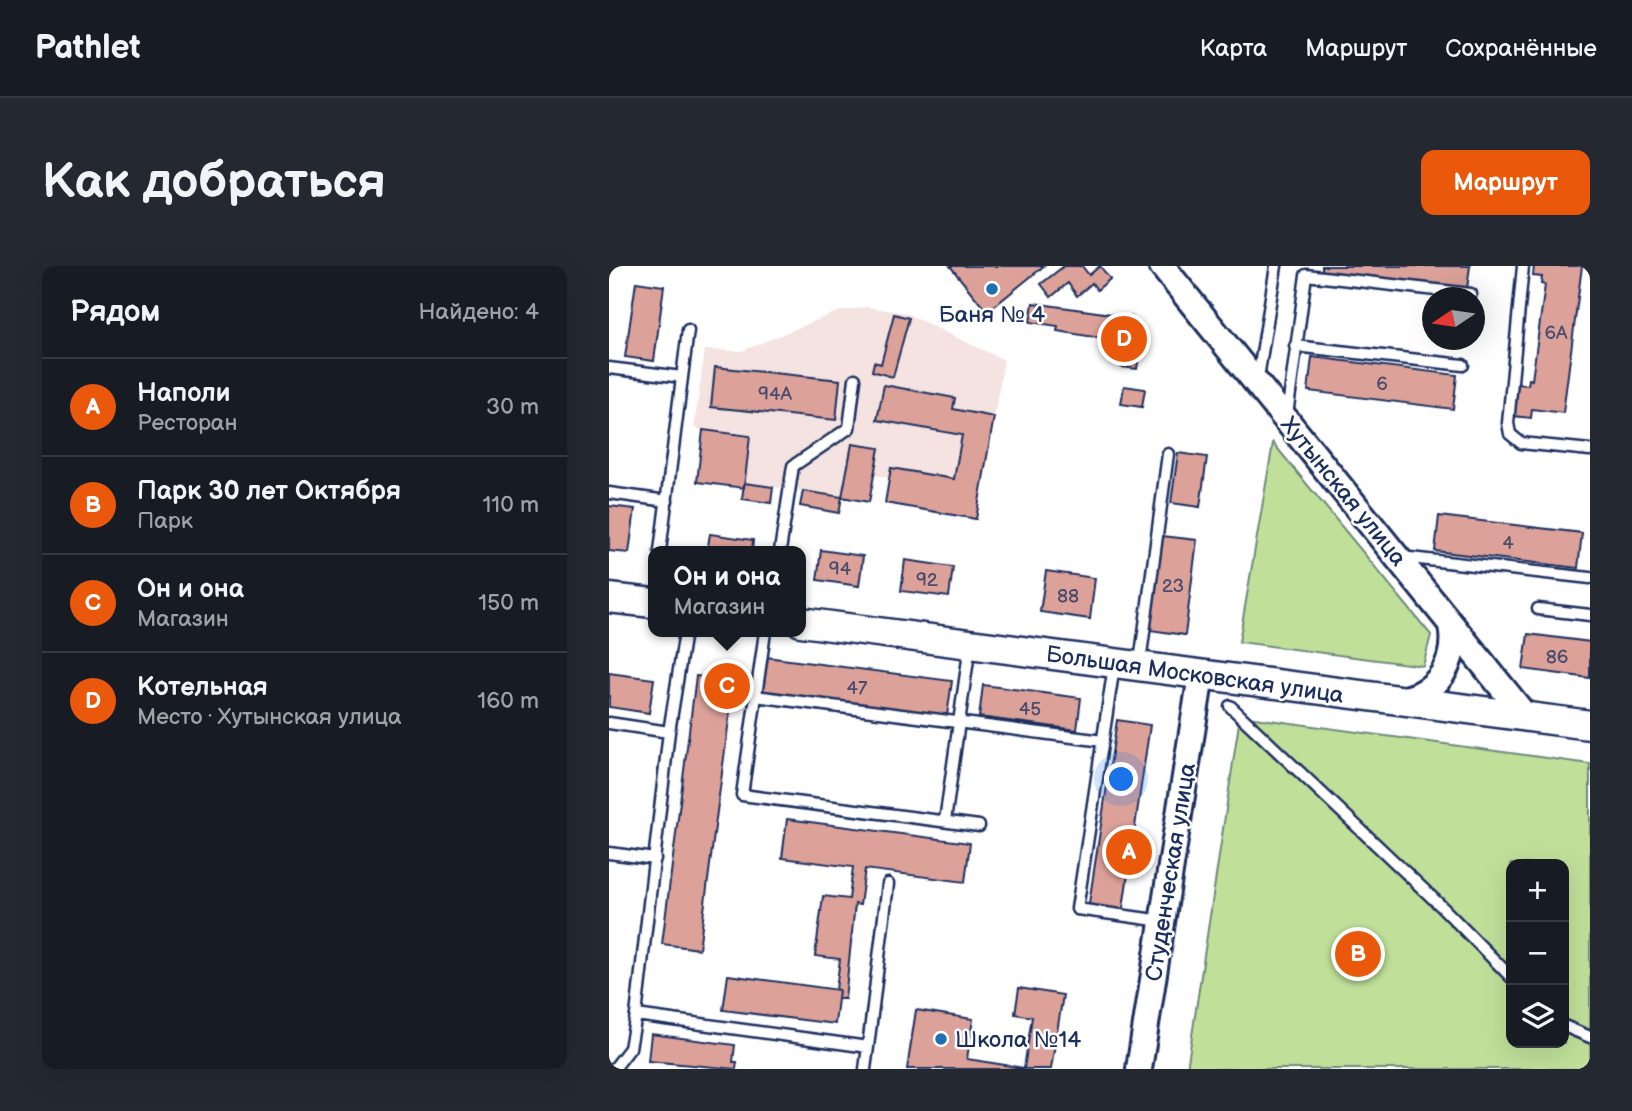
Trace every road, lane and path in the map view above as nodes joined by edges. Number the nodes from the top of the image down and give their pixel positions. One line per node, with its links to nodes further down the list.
1 (1162, 266): 11 (street, Хутынская улица)
2 (1276, 266): 11 (lane)
3 (1523, 266): 13 (lane)
4 (1422, 288): 6 (lane)
5 (688, 330): 9 (lane)
6 (1295, 346): 7 (lane); 12 (lane)
7 (1463, 365)
8 (609, 368): 9 (lane)
9 (682, 377): 16 (lane)
10 (855, 379): 18 (lane)
11 (1257, 382): 12 (street, Хутынская улица)
12 (1286, 419): 19 (street, Хутынская улица)
13 (1590, 450)
14 (1168, 454): 30 (lane)
15 (609, 494): 16 (lane)
16 (667, 501): 17 (lane)
17 (661, 546)
18 (781, 546)
19 (1397, 557): 20 (lane); 26 (street, Хутынская улица)
20 (1590, 578)
21 (609, 598): 22 (main road)
22 (648, 598)
23 (1538, 609): 24 (lane)
24 (1590, 615)
25 (806, 623): 29 (main road, Большая Московская улица)
26 (1451, 625): 33 (street); 35 (street, Хутынская улица)
27 (684, 637): 39 (lane)
28 (764, 637): 32 (lane)
29 (970, 644): 30 (main road, Большая Московская улица); 37 (lane)
30 (1127, 665): 31 (main road, Большая Московская улица); 40 (lane)
31 (1201, 675): 33 (main road, Большая Московская улица); 46 (street, Студенческая улица)
32 (755, 696): 37 (lane); 41 (lane)
33 (1397, 700): 35 (main road, Большая Московская улица)
34 (1230, 706): 47 (lane)
35 (1526, 718): 38 (main road, Большая Московская улица)
36 (609, 723): 39 (lane)
37 (960, 723): 40 (lane); 41 (lane)
38 (1590, 725)
39 (669, 732): 44 (lane)
40 (1103, 741): 46 (lane)
41 (945, 821): 42 (lane)
42 (979, 826)
43 (609, 853): 44 (lane)
44 (655, 859): 48 (lane)
45 (888, 884): 51 (lane)
46 (1162, 921): 54 (street, Студенческая улица)
47 (1506, 972)
48 (636, 1016): 51 (lane); 52 (lane)
49 (1569, 1028): 50 (lane)
50 (1590, 1037)
51 (868, 1047): 53 (lane)
52 (614, 1069)
53 (865, 1069)
54 (1139, 1069)

